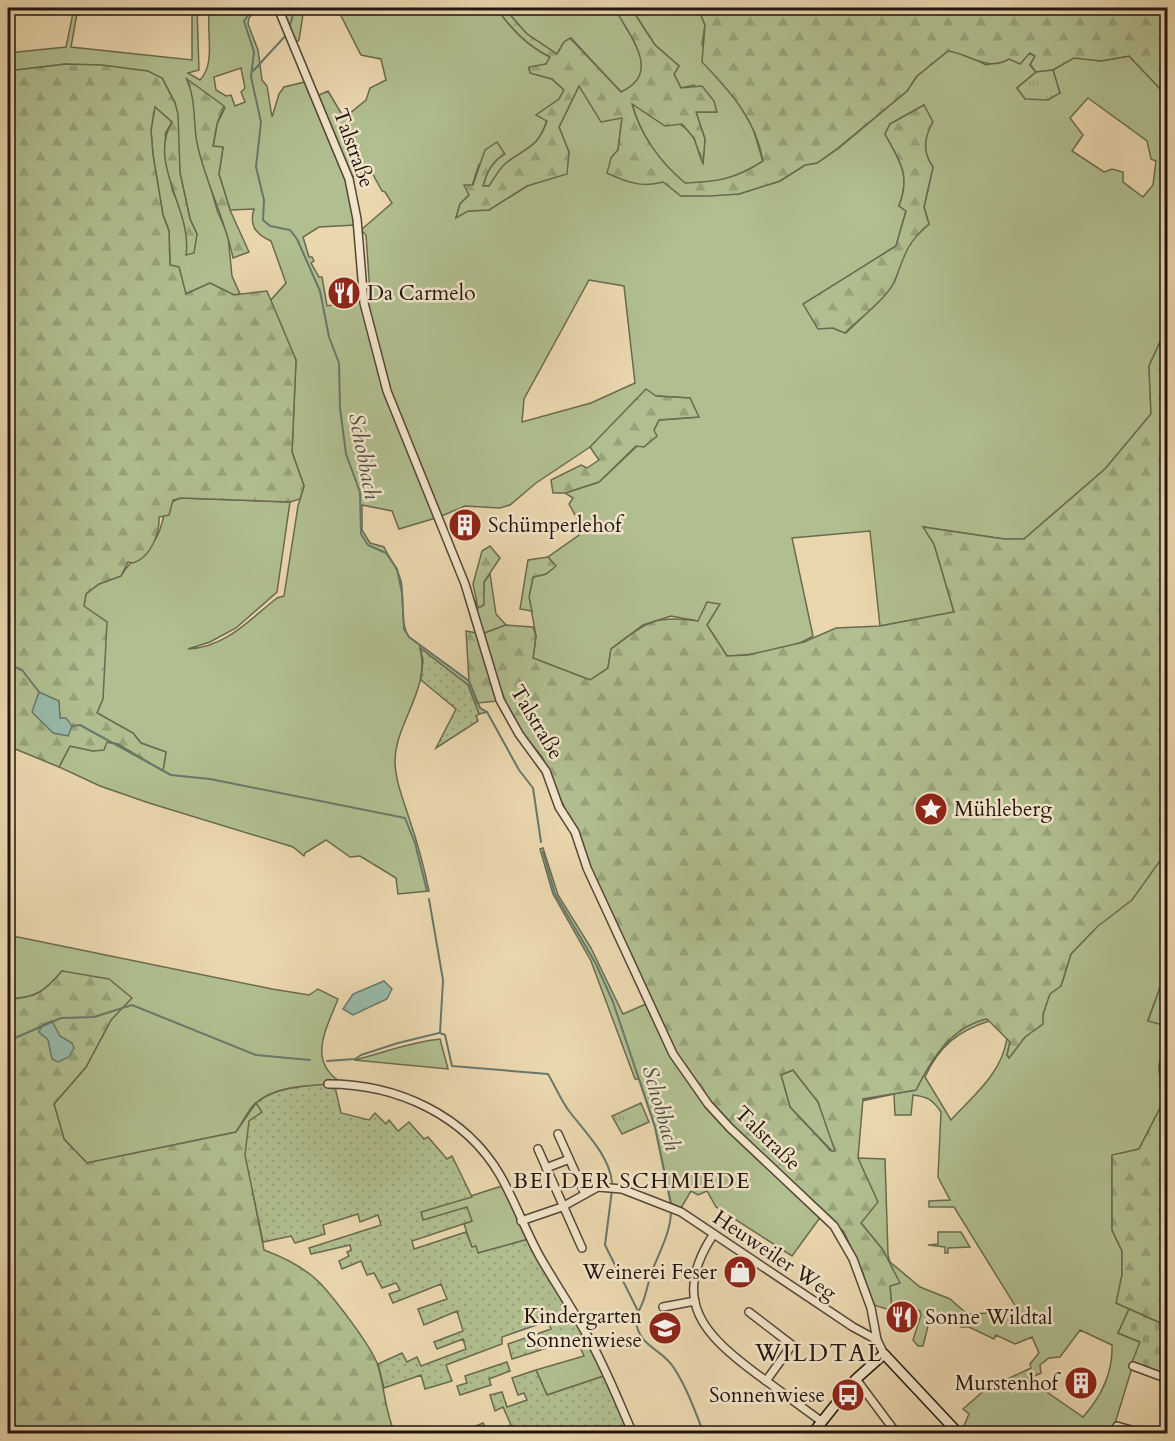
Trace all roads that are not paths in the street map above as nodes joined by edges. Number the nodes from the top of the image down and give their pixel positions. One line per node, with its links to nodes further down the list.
1 (278, 8): 15 (street, Talstraße)
2 (328, 1084): 9 (street)
3 (558, 1134): 5 (street)
4 (538, 1149): 6 (street)
5 (567, 1160): 6 (street); 7 (street)
6 (546, 1168): 8 (street)
7 (585, 1194): 8 (street, Heuweiler Weg); 10 (street, Heuweiler Weg)
8 (562, 1207): 9 (street, Heuweiler Weg); 11 (street)
9 (521, 1221): 23 (street)
10 (713, 1235): 12 (street); 15 (street, Heuweiler Weg)
11 (582, 1248)
12 (695, 1301): 13 (street); 20 (street)
13 (663, 1307)
14 (749, 1312): 20 (street)
15 (877, 1340): 16 (street, Talstraße)
16 (884, 1354): 19 (street); 26 (street, Talstraße)
17 (1133, 1366): 18 (street)
18 (1167, 1378)
19 (856, 1379): 21 (street); 25 (street)
20 (766, 1381): 21 (street)
21 (821, 1421): 24 (street)
22 (1118, 1426): 27 (street)
23 (633, 1434)
24 (812, 1434)
25 (897, 1434)
26 (959, 1434)
27 (1145, 1434)

